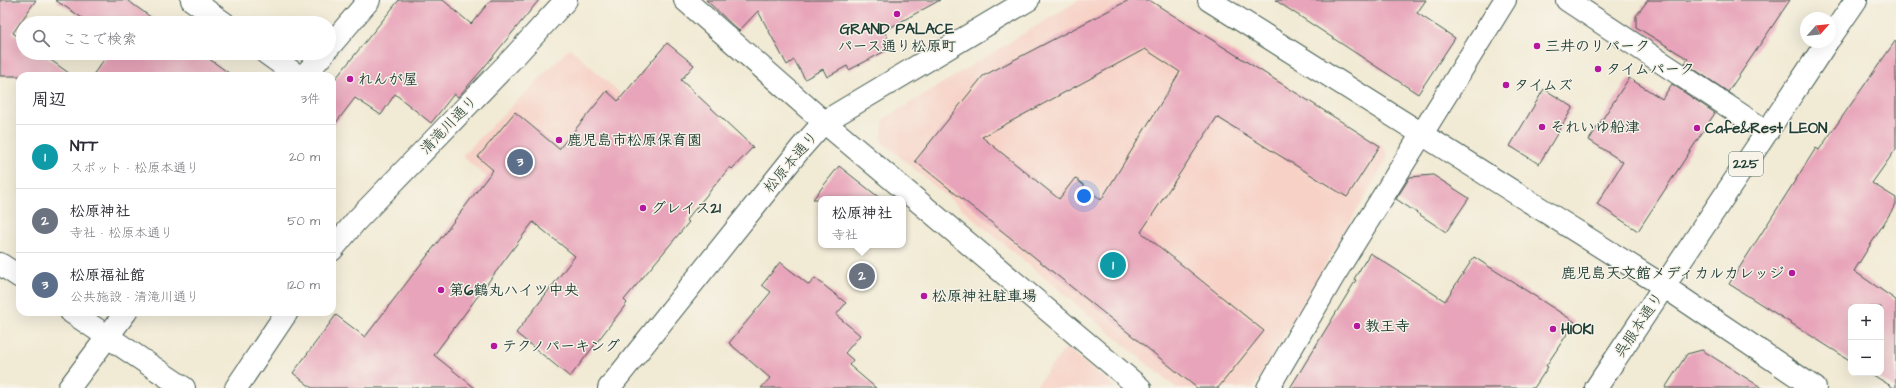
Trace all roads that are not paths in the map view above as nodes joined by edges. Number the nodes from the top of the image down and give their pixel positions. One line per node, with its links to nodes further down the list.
1 (192, 0): 10 (main road)
2 (369, 0): 12 (main road)
3 (566, 0): 21 (main road, 清滝川通り)
4 (685, 0): 18 (main road)
5 (1028, 0): 18 (main road, 松原本通り)
6 (1209, 0): 20 (main road)
7 (1505, 0): 20 (main road)
8 (1567, 0): 19 (main road)
9 (1856, 0): 11 (main road)
10 (214, 16)
11 (1836, 29)
12 (336, 39)
13 (1824, 48): 19 (main road, 呉服本通り / 225)
14 (276, 60): 16 (main road)
15 (318, 60): 17 (main road)
16 (292, 72)
17 (307, 72)
18 (824, 122): 32 (main road, 松原本通り); 33 (main road)
19 (1767, 132): 24 (main road, 呉服本通り / 225)
20 (1421, 135): 24 (main road); 34 (main road)
21 (336, 245)
22 (0, 264): 23 (main road)
23 (16, 275)
24 (1665, 288): 35 (main road, 呉服本通り / 225); 36 (main road)
25 (76, 316): 28 (main road)
26 (123, 316): 28 (main road)
27 (284, 316): 31 (main road)
28 (108, 337): 29 (main road); 30 (main road)
29 (69, 388)
30 (184, 388)
31 (236, 388)
32 (609, 388)
33 (1140, 388)
34 (1268, 388)
35 (1596, 388)
36 (1815, 388)

